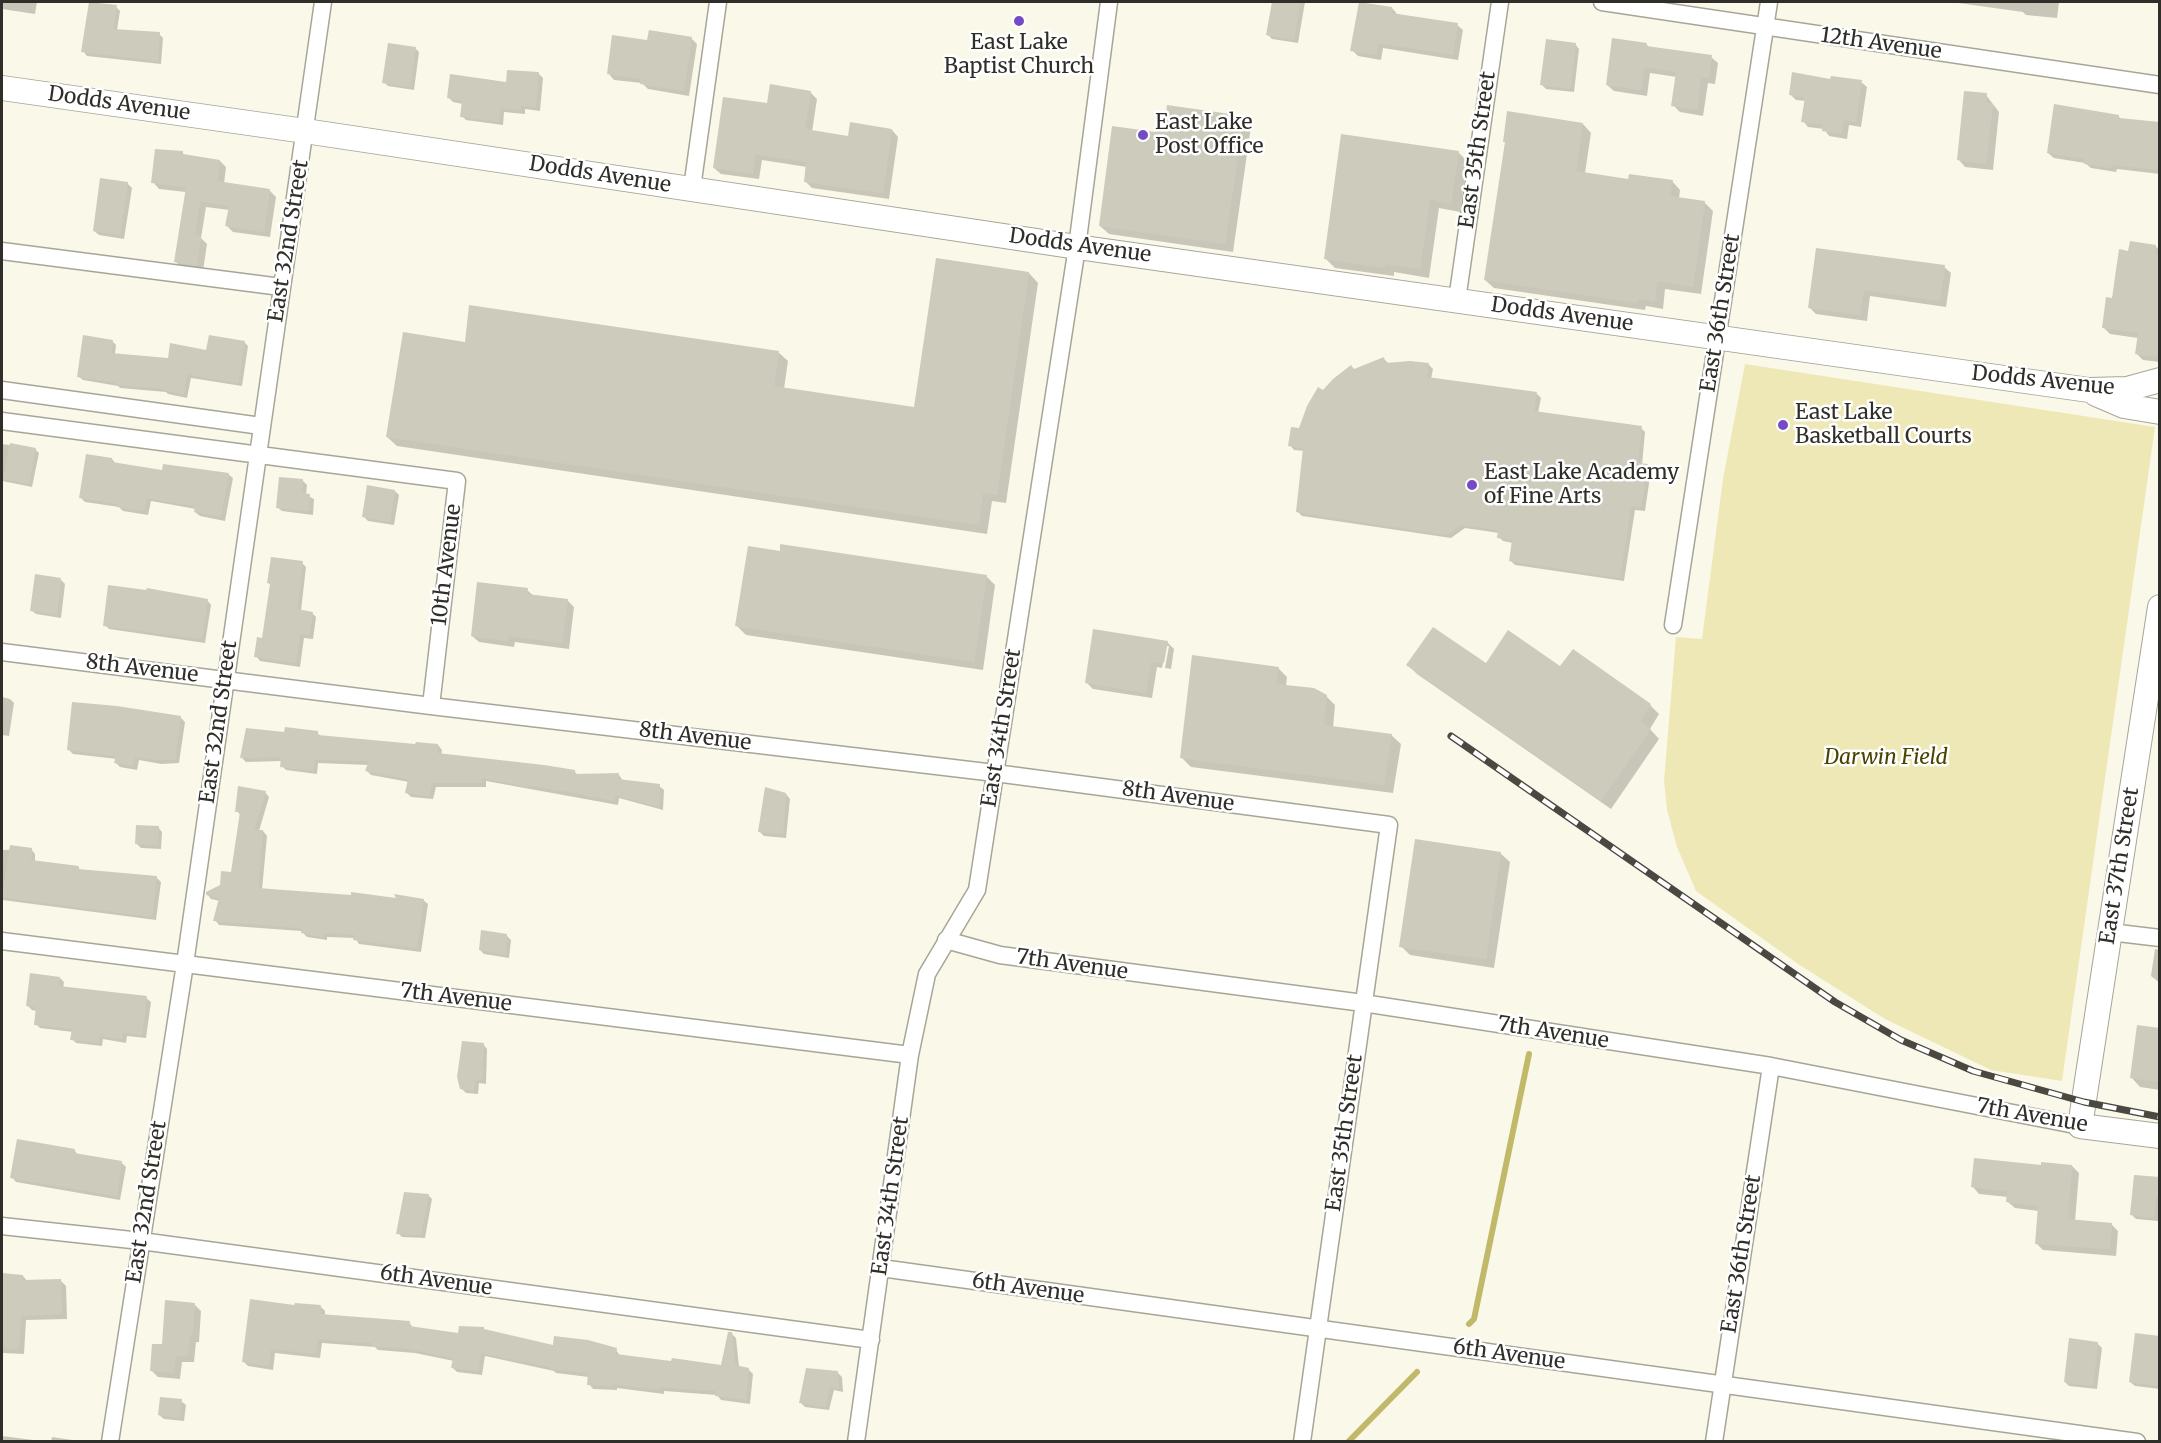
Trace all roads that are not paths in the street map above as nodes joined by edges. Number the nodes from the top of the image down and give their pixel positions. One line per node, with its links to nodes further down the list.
1 (323, 2): 10 (street, East 32nd Street)
2 (718, 2): 11 (street)
3 (1109, 2): 12 (street, East 34th Street)
4 (1500, 2): 15 (street, East 35th Street)
5 (1602, 2): 7 (street, 12th Avenue)
6 (1769, 2): 7 (street, East 36th Street)
7 (1765, 27): 8 (street, 12th Avenue); 16 (street, East 36th Street)
8 (2160, 85)
9 (2, 88): 10 (street, Dodds Avenue)
10 (305, 131): 11 (street, Dodds Avenue); 14 (street, East 32nd Street)
11 (692, 188): 12 (street, Dodds Avenue)
12 (1077, 247): 15 (street, Dodds Avenue); 29 (street, East 34th Street)
13 (2, 251): 14 (street)
14 (281, 287): 22 (street, East 32nd Street)
15 (1457, 300): 16 (street, Dodds Avenue)
16 (1717, 338): 19 (street, Dodds Avenue); 25 (street, East 36th Street)
17 (2160, 380): 19 (street, Dodds Avenue)
18 (2, 390): 22 (street)
19 (2089, 390): 20 (street)
20 (2160, 412)
21 (2, 421): 23 (street)
22 (261, 426): 23 (street, East 32nd Street)
23 (257, 453): 27 (street, East 32nd Street); 28 (street, 10th Avenue)
24 (2159, 622): 31 (street, East 37th Street)
25 (1673, 625)
26 (2, 651): 27 (street, 8th Avenue)
27 (226, 679): 28 (street, 8th Avenue); 35 (street, East 32nd Street)
28 (430, 706): 29 (street, 8th Avenue)
29 (995, 773): 30 (street, 8th Avenue); 33 (street, East 34th Street)
30 (1389, 825): 36 (street, East 35th Street)
31 (2110, 932): 32 (street); 39 (street, East 37th Street)
32 (2160, 938)
33 (946, 940): 36 (street, 7th Avenue); 37 (street, East 34th Street)
34 (2, 941): 35 (street, 7th Avenue)
35 (184, 964): 37 (street, 7th Avenue); 42 (street, East 32nd Street)
36 (1364, 1003): 38 (street, 7th Avenue); 44 (street, East 35th Street)
37 (910, 1055): 43 (street, East 34th Street)
38 (1771, 1066): 39 (street, 7th Avenue); 46 (street, East 36th Street)
39 (2080, 1126): 40 (street, 7th Avenue)
40 (2160, 1137)
41 (2, 1226): 42 (street, 6th Avenue)
42 (141, 1241): 45 (street, 6th Avenue); 47 (street, East 32nd Street)
43 (882, 1268): 44 (street, 6th Avenue); 45 (street, East 34th Street)
44 (1318, 1329): 46 (street, 6th Avenue); 49 (street, East 35th Street)
45 (871, 1340): 48 (street, East 34th Street)
46 (1722, 1386): 50 (street, East 36th Street); 51 (street, 6th Avenue)
47 (110, 1442)
48 (856, 1442)
49 (1302, 1442)
50 (1714, 1442)
51 (2137, 1442)

